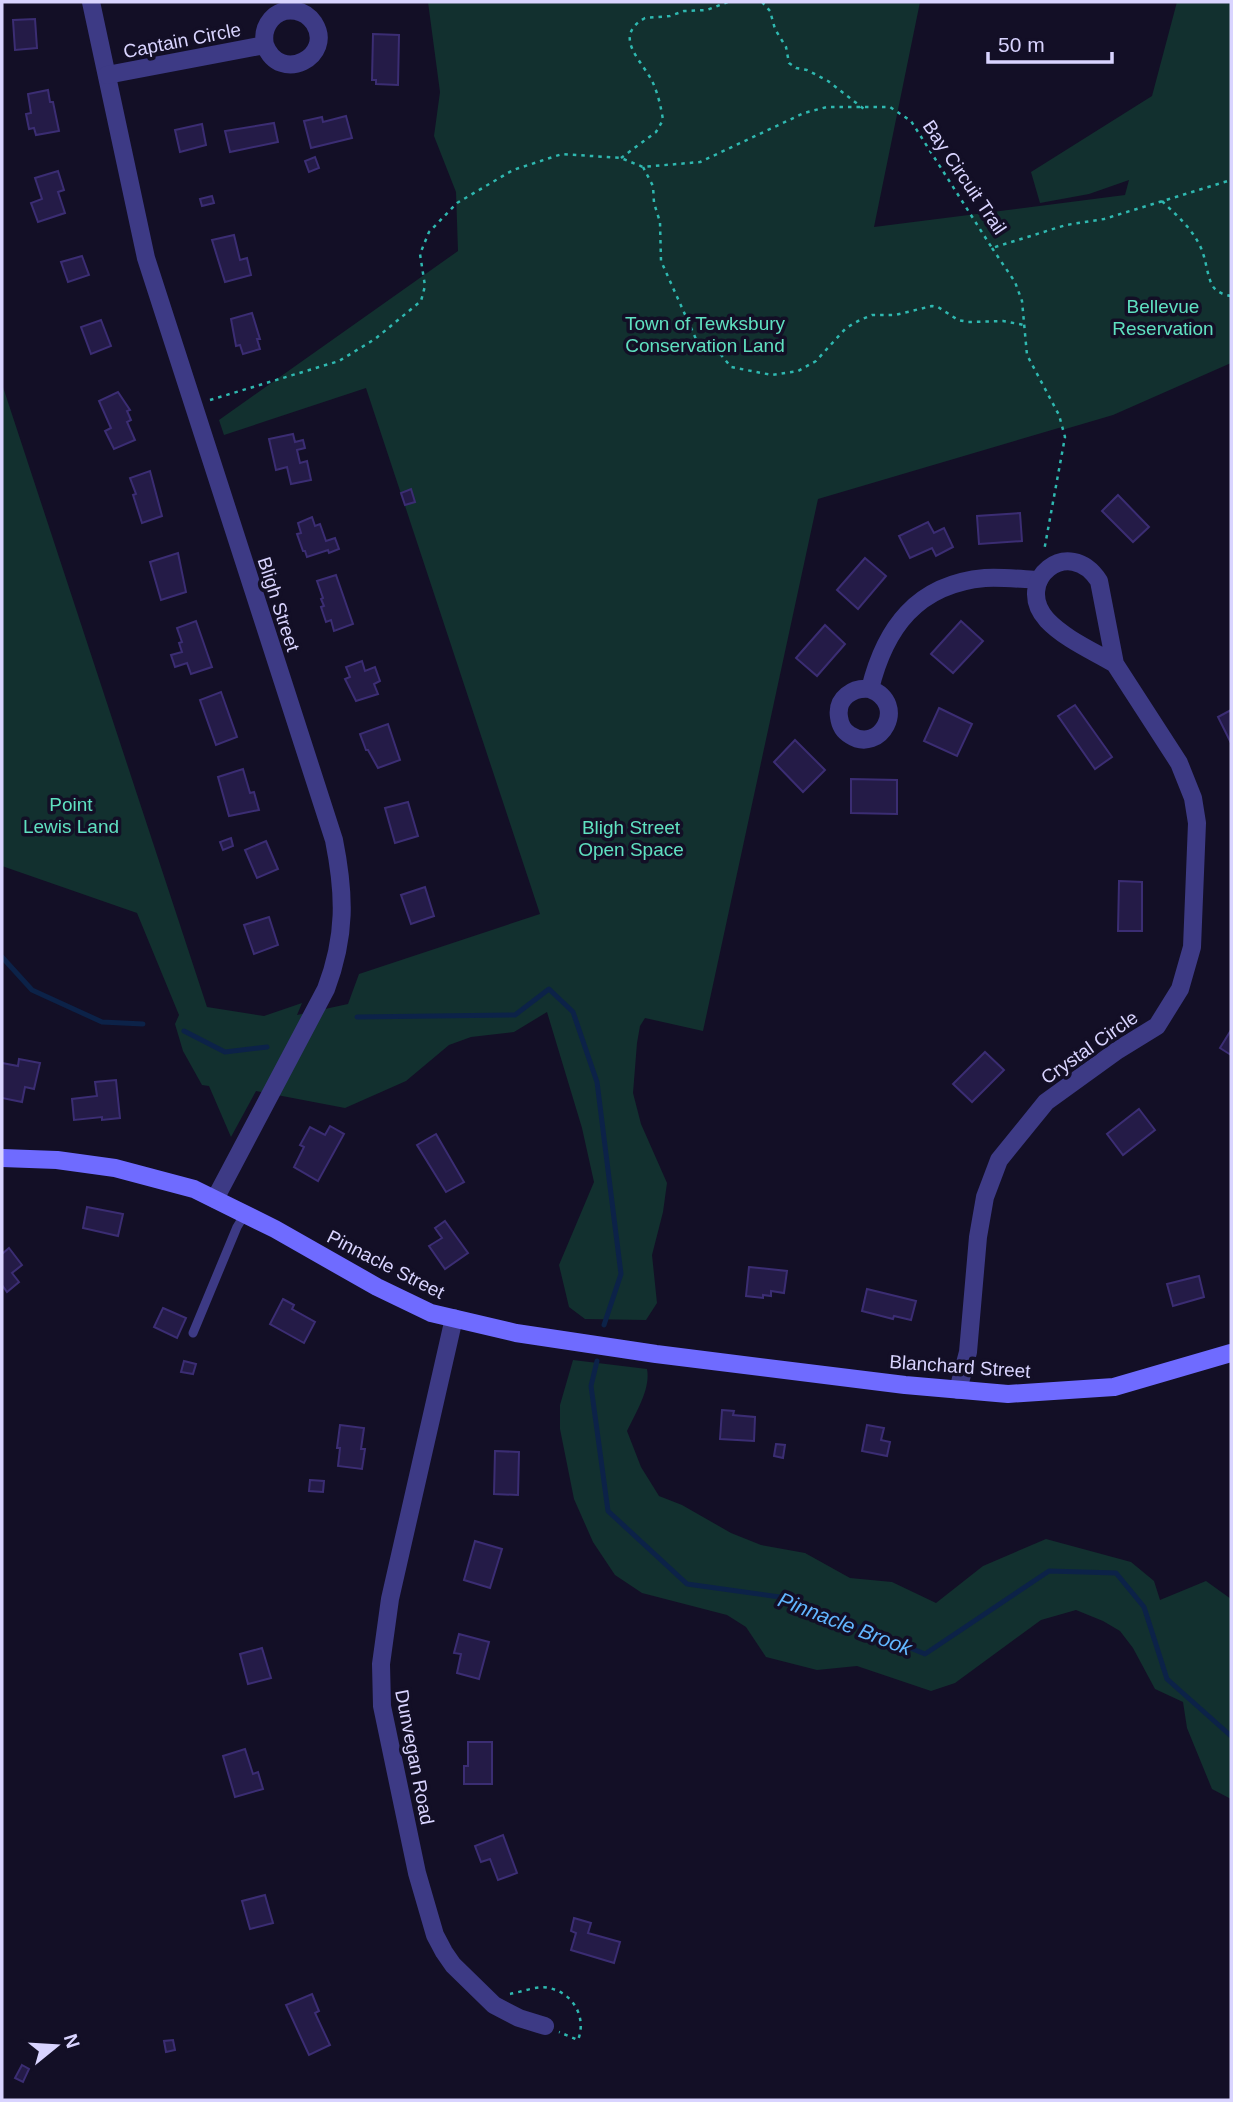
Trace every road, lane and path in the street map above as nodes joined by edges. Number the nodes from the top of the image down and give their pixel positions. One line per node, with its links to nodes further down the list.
1 (92, 2): 5 (street, Bligh Street)
2 (728, 2): 7 (path)
3 (762, 2): 6 (path)
4 (265, 45): 5 (street, Captain Circle)
5 (107, 75): 19 (street, Bligh Street)
6 (864, 109): 8 (path, Bay Circuit Trail); 11 (path, Bay Circuit Trail)
7 (621, 158): 8 (path, Bay Circuit Trail); 14 (path, Bay Circuit Trail)
8 (643, 167): 13 (path)
9 (1231, 180): 10 (path, Bay Circuit Trail)
10 (1162, 201): 11 (path, Bay Circuit Trail); 12 (path)
11 (992, 248): 13 (path)
12 (1231, 296)
13 (1024, 326): 15 (path)
14 (210, 401)
15 (1042, 576): 16 (street, Crystal Circle); 16 (street, Crystal Circle); 17 (street, Crystal Circle)
16 (1115, 664): 25 (street, Crystal Circle)
17 (870, 689)
18 (2, 1158): 19 (street, Pinnacle Street)
19 (215, 1199): 20 (street, Pinnacle Street)
20 (245, 1214): 21 (street, Pinnacle Street); 22 (lane)
21 (454, 1318): 24 (street, Pinnacle Street); 27 (street, Dunvegan Road)
22 (193, 1333)
23 (1231, 1353): 25 (street, Blanchard Street)
24 (807, 1372): 25 (street, Blanchard Street)
25 (958, 1390)
26 (506, 1995): 27 (path)
27 (545, 2026)

